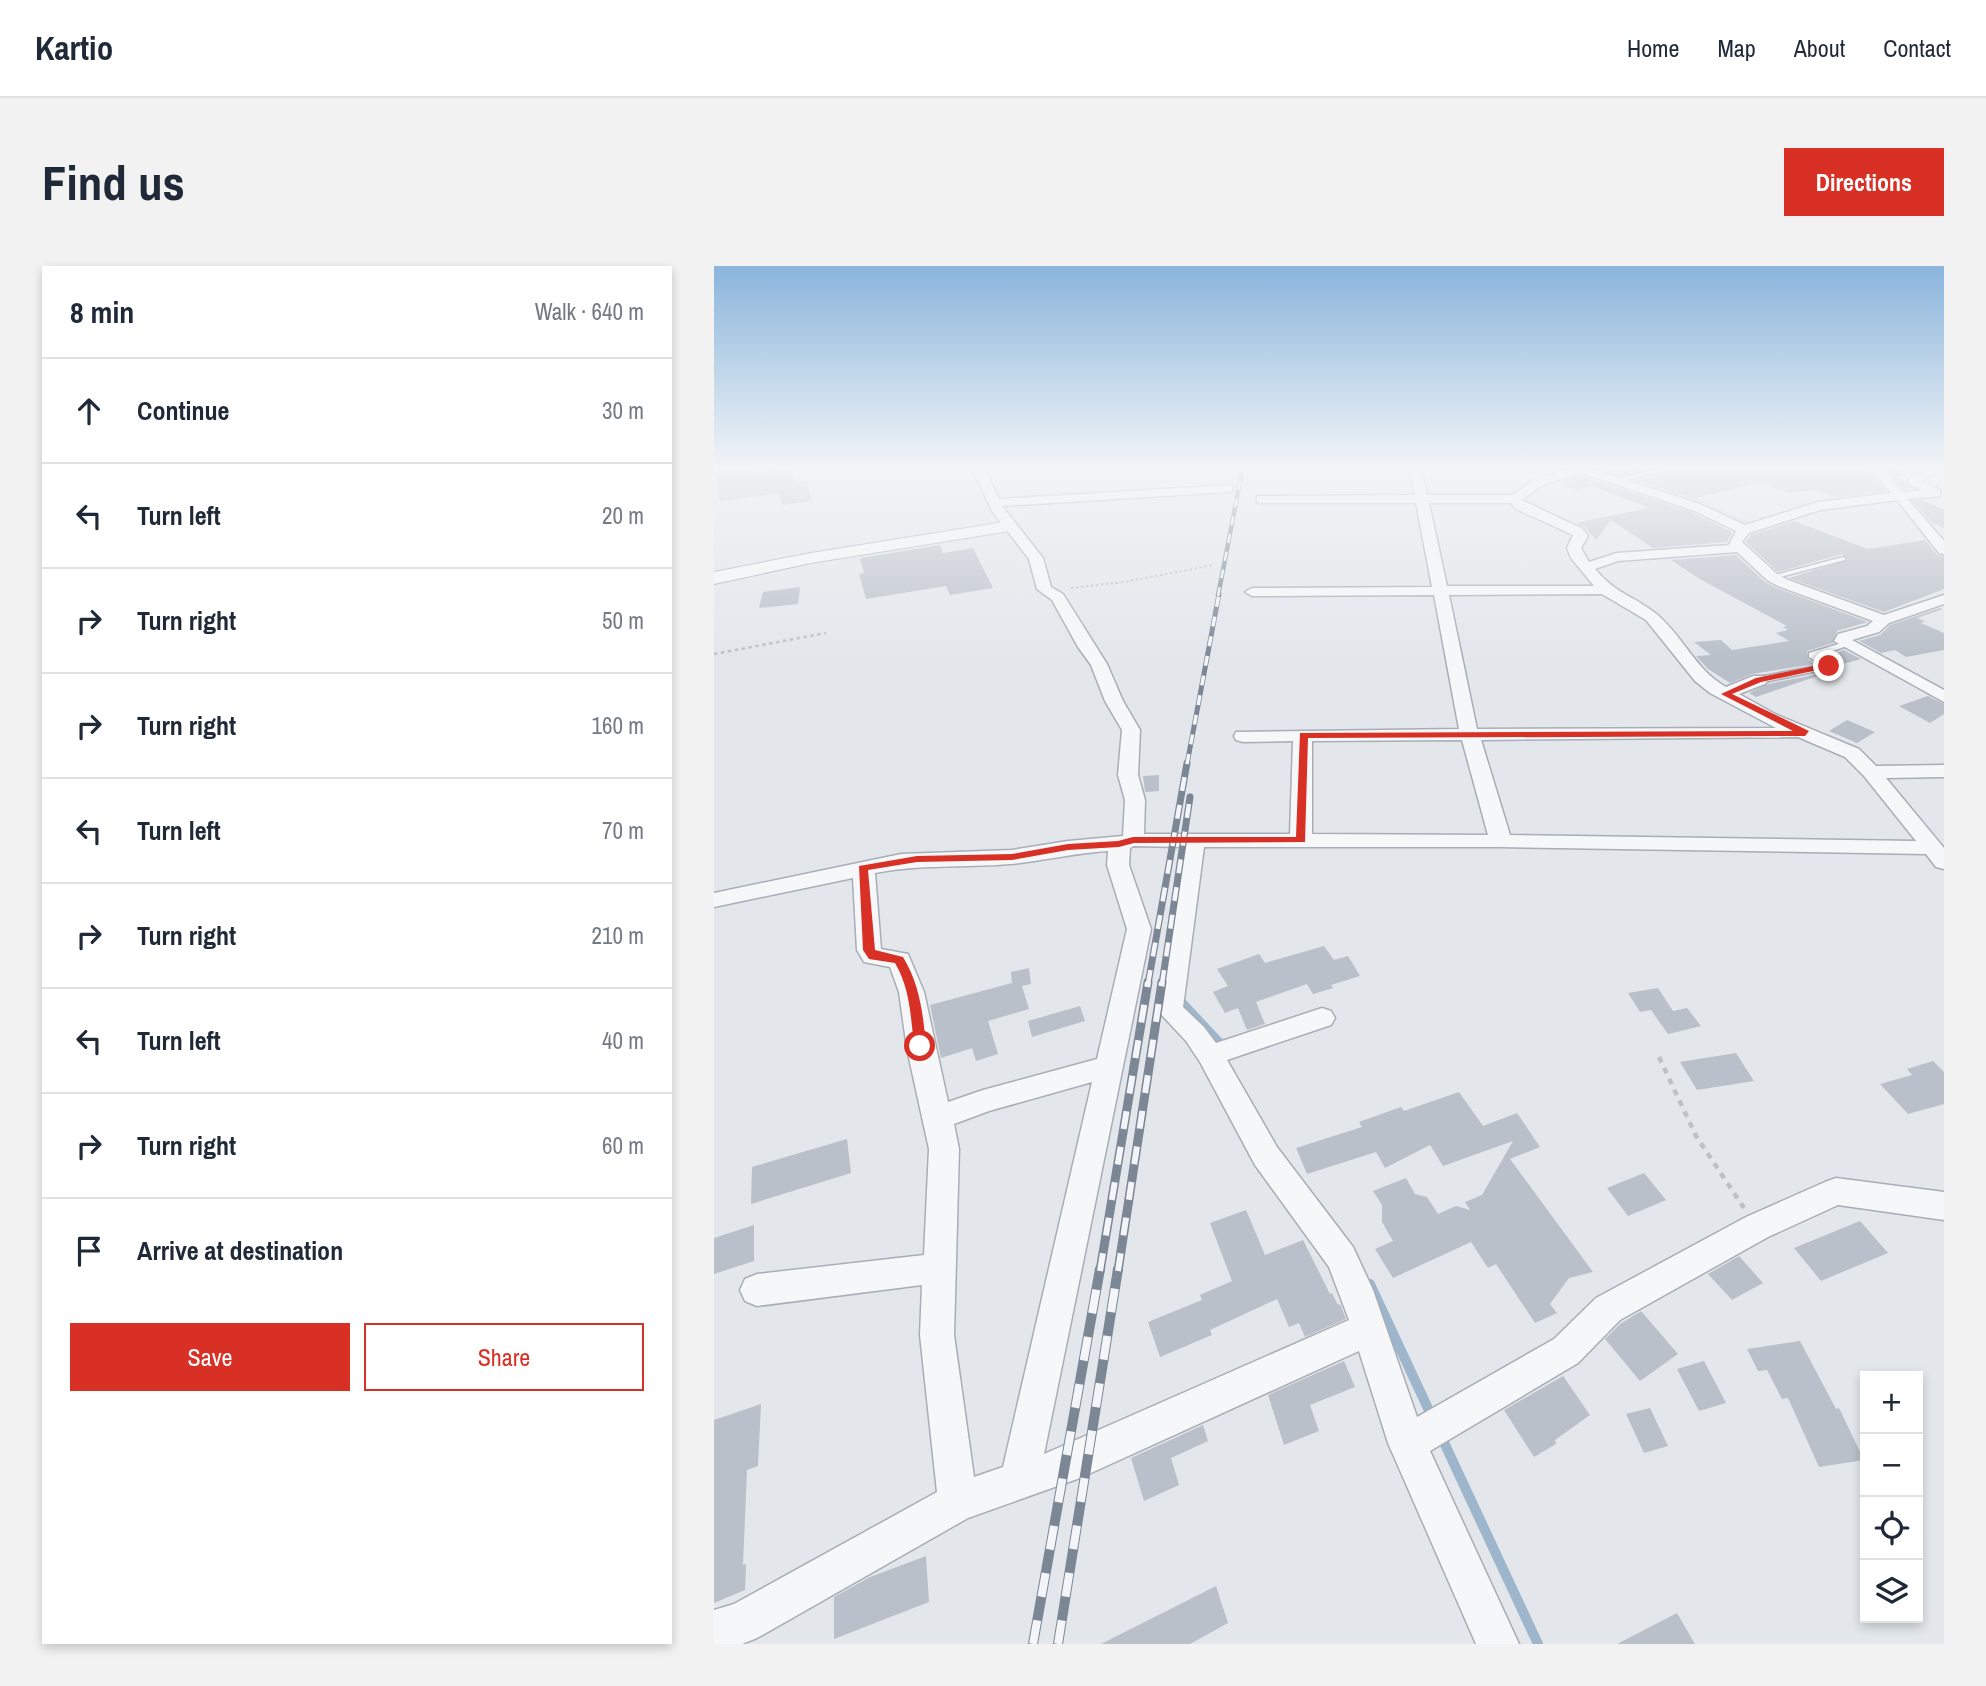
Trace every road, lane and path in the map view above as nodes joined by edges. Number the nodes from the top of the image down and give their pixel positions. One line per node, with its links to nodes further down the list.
1 (983, 530): 13 (street)
2 (1013, 530): 17 (street)
3 (1428, 530): 15 (street)
4 (1574, 530): 11 (street)
5 (1744, 530): 7 (street)
6 (1927, 530): 8 (street)
7 (1740, 548): 11 (street); 12 (street)
8 (1944, 550)
9 (1843, 559): 12 (lane)
10 (1214, 565): 17 (path)
11 (1586, 567): 14 (street)
12 (1772, 577): 19 (street)
13 (714, 578)
14 (1605, 590): 15 (street); 24 (street)
15 (1440, 591): 16 (street); 26 (street)
16 (1252, 592)
17 (1058, 597): 35 (street)
18 (1944, 599): 19 (street)
19 (1884, 620): 21 (street)
20 (826, 633): 22 (path)
21 (1848, 644): 23 (lane); 25 (street)
22 (714, 654)
23 (1759, 680): 24 (street)
24 (1725, 694): 27 (street)
25 (1944, 697)
26 (1469, 733): 27 (street); 28 (street); 34 (street)
27 (1805, 733): 31 (street)
28 (1303, 735): 29 (street); 33 (street)
29 (1244, 736)
30 (1944, 771): 31 (street)
31 (1871, 772): 36 (street)
32 (1194, 840): 33 (street); 35 (street); 40 (street)
33 (1301, 840): 34 (street)
34 (1501, 841): 36 (street)
35 (1126, 842): 37 (street); 42 (street)
36 (1938, 855)
37 (863, 868): 38 (street); 43 (street)
38 (714, 900)
39 (1322, 1018): 40 (street)
40 (1210, 1055): 48 (street)
41 (1659, 1057): 45 (path)
42 (1110, 1066): 43 (street); 50 (street)
43 (938, 1118): 46 (street)
44 (1944, 1206): 45 (street)
45 (1757, 1227): 49 (street)
46 (939, 1268): 47 (street); 51 (street)
47 (757, 1290)
48 (1368, 1329): 49 (street); 50 (street)
49 (1407, 1443): 53 (street)
50 (1019, 1482): 51 (street)
51 (958, 1502): 52 (street)
52 (714, 1631)
53 (1498, 1644)

